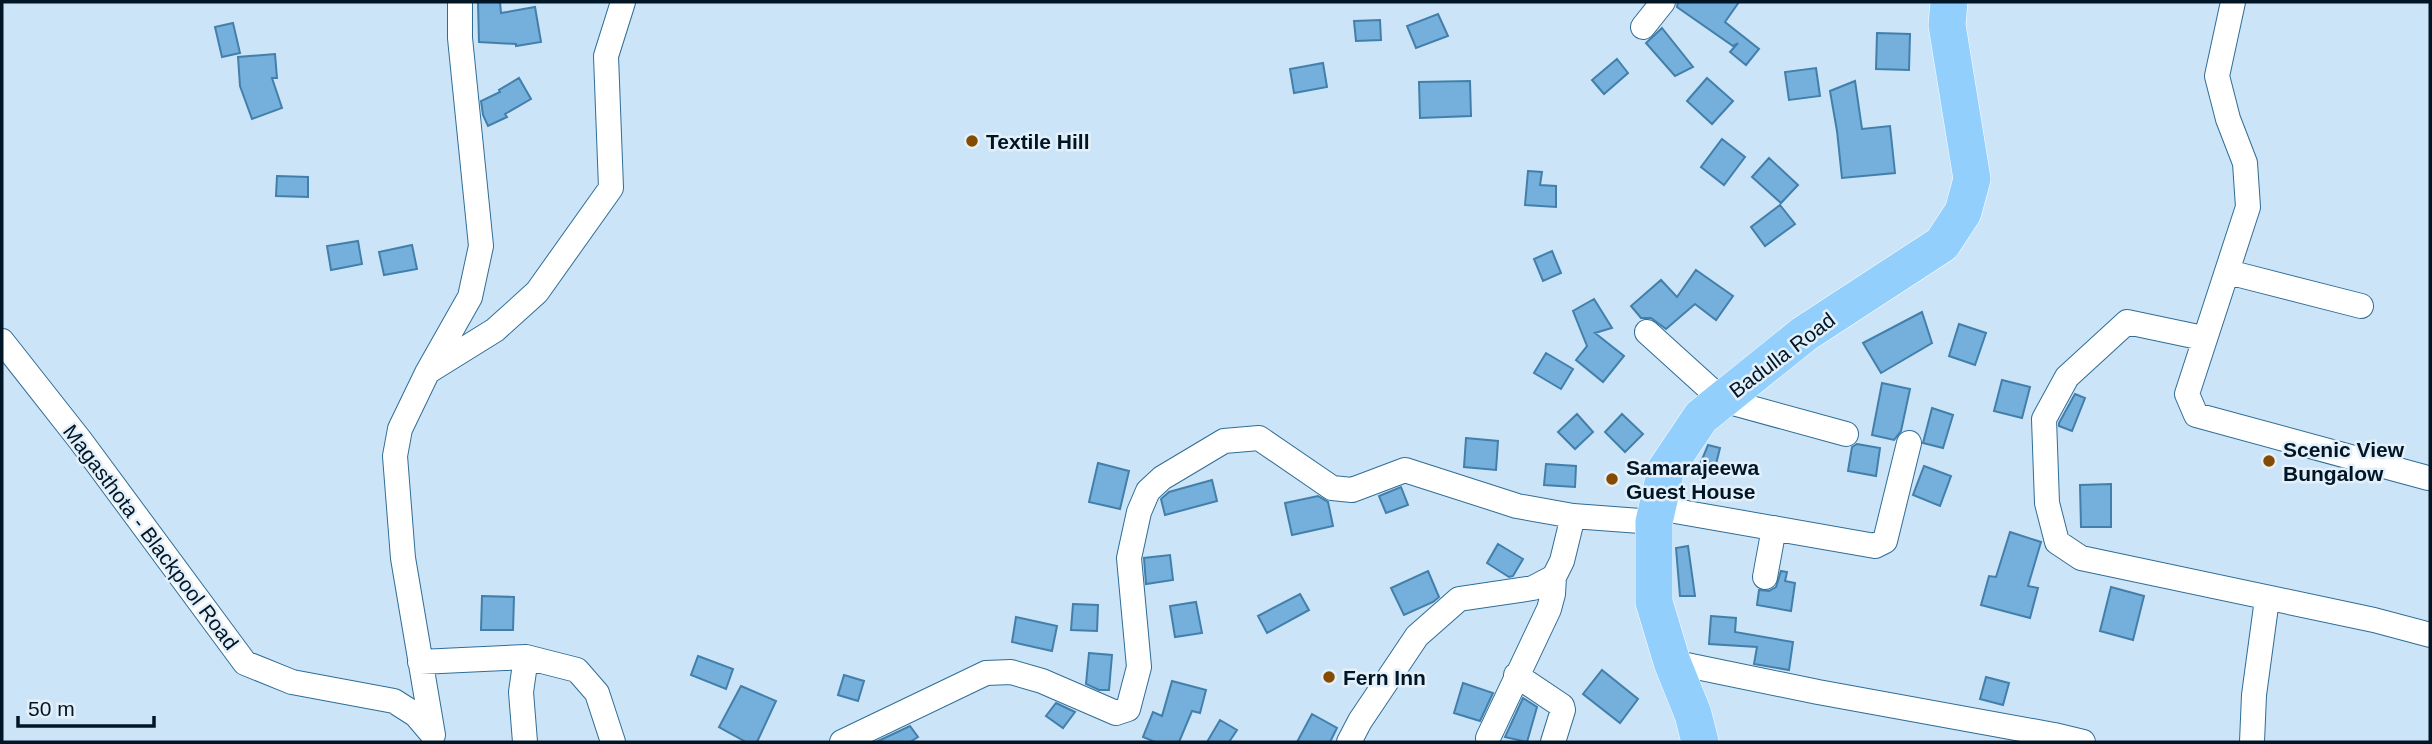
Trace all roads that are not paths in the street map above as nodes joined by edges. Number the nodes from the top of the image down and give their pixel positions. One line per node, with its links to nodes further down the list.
1 (460, 2): 12 (street)
2 (623, 2): 12 (street)
3 (1663, 2): 6 (street)
4 (1949, 2): 13 (highway, Badulla Road)
5 (2233, 2): 7 (street)
6 (1643, 27)
7 (2228, 271): 8 (street); 10 (street)
8 (2361, 306)
9 (1647, 332): 13 (street)
10 (2203, 338): 16 (street); 22 (street)
11 (2, 341): 29 (street, Magasthota - Blackpool Road)
12 (427, 373): 25 (street)
13 (1722, 400): 14 (street); 17 (highway, Badulla Road)
14 (1846, 434)
15 (1909, 443): 19 (street)
16 (2428, 478)
17 (1656, 515): 18 (street); 19 (street); 26 (highway, Badulla Road)
18 (1573, 516): 20 (street); 32 (street)
19 (1774, 528): 21 (street)
20 (1554, 577): 27 (street); 33 (street)
21 (1765, 577)
22 (2267, 599): 23 (street); 37 (street)
23 (2430, 635)
24 (526, 657): 25 (street); 30 (street); 31 (street)
25 (420, 662): 29 (street)
26 (1672, 662): 35 (highway, Badulla Road); 36 (street)
27 (1516, 675): 28 (street); 34 (street)
28 (1488, 738)
29 (435, 739)
30 (525, 742)
31 (612, 742)
32 (842, 742)
33 (1349, 742)
34 (1553, 742)
35 (1700, 742)
36 (2083, 742)
37 (2252, 742)

